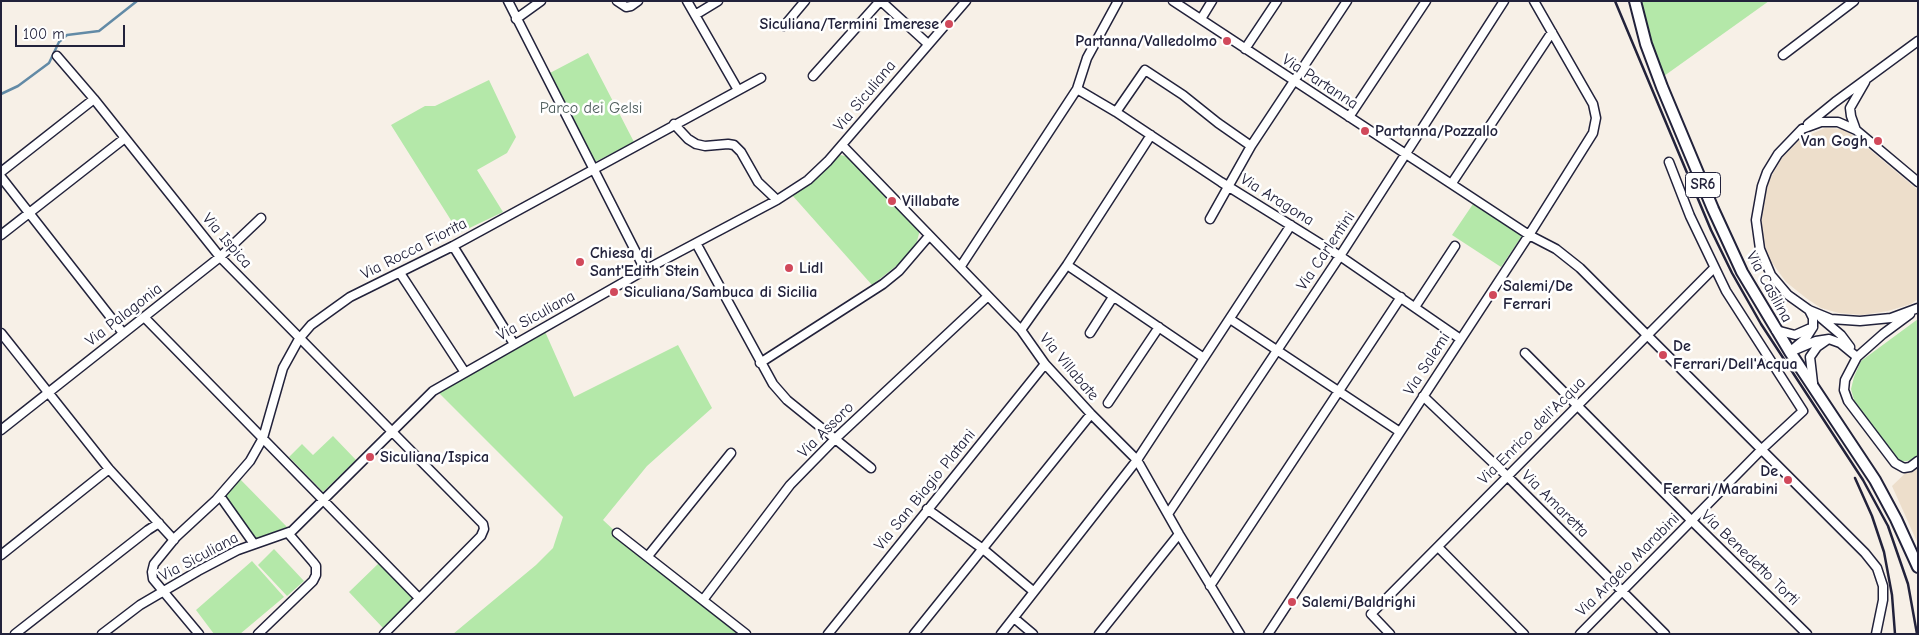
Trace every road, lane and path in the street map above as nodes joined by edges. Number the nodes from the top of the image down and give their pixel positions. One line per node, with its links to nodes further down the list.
1 (508, 1): 21 (street)
2 (541, 1): 21 (street)
3 (617, 1): 4 (street)
4 (638, 1)
5 (687, 1): 20 (street)
6 (718, 1): 20 (street)
7 (805, 1): 23 (street)
8 (880, 1): 26 (street); 30 (street)
9 (966, 1): 26 (street, Via Siculiana)
10 (1118, 1): 34 (street)
11 (1172, 1): 22 (street, Via Partanna)
12 (1212, 1): 22 (street)
13 (1277, 1): 27 (street)
14 (1347, 1): 33 (street)
15 (1426, 1): 38 (street)
16 (1504, 1): 46 (street, Via Carlentini)
17 (1534, 1): 24 (street)
18 (1635, 1): 83 (main road, Via Casilina / SR6)
19 (1854, 1): 28 (street)
20 (695, 16): 35 (street)
21 (516, 20): 48 (street)
22 (1200, 20): 27 (street, Via Partanna)
23 (784, 26)
24 (1552, 32): 52 (street); 60 (street, Via Salemi)
25 (1918, 41): 32 (street)
26 (928, 44): 44 (street, Via Siculiana)
27 (1245, 49): 33 (street, Via Partanna)
28 (1782, 55)
29 (58, 56): 36 (street, Via Ispica)
30 (814, 76)
31 (761, 78): 35 (street, Via Rocca Fiorita)
32 (1868, 79): 40 (street); 41 (street)
33 (1294, 81): 38 (street, Via Partanna); 45 (street)
34 (1077, 89): 37 (street, Via Aragona); 68 (street)
35 (738, 90): 39 (street, Via Rocca Fiorita)
36 (94, 99): 43 (street, Via Ispica); 49 (street)
37 (1116, 112): 42 (street, Via Aragona); 45 (street)
38 (1349, 117): 46 (street, Via Partanna)
39 (674, 124): 48 (street, Via Rocca Fiorita); 54 (street)
40 (1802, 129): 41 (street); 76 (street)
41 (1856, 130): 51 (street)
42 (1150, 135): 53 (street, Via Aragona); 67 (street)
43 (124, 138): 55 (street); 66 (street, Via Ispica)
44 (842, 145): 54 (street, Via Siculiana); 61 (street, Via Villabate)
45 (1251, 146): 53 (street)
46 (1406, 153): 52 (street, Via Partanna); 65 (street, Via Carlentini)
47 (1669, 162): 69 (street)
48 (592, 169): 63 (street, Via Rocca Fiorita); 70 (street)
49 (1, 172)
50 (1, 177): 55 (street)
51 (1918, 182)
52 (1452, 183): 60 (street, Via Partanna)
53 (1228, 186): 57 (street); 58 (street, Via Aragona)
54 (777, 200): 62 (street, Via Siculiana)
55 (30, 212): 59 (street); 85 (street)
56 (261, 218): 66 (street, Via Palagonia)
57 (1210, 219)
58 (1291, 225): 65 (street, Via Aragona); 79 (street)
59 (1, 235)
60 (1528, 235): 87 (street, Via Partanna); 88 (street, Via Salemi)
61 (930, 236): 68 (street, Via Villabate); 97 (street)
62 (696, 243): 70 (street, Via Siculiana); 97 (street)
63 (453, 246): 71 (street, Via Rocca Fiorita); 91 (street)
64 (1455, 246): 75 (street)
65 (1340, 256): 74 (street, Via Aragona); 92 (street, Via Carlentini)
66 (220, 257): 78 (street, Via Palagonia); 89 (street, Via Ispica)
67 (1067, 265): 73 (street); 82 (street)
68 (961, 266): 72 (street, Via Villabate)
69 (1714, 268): 87 (street, Via Enrico dell'Acqua); 112 (street, Via Angelo Marabini)
70 (645, 270): 91 (street, Via Siculiana)
71 (400, 273): 89 (street, Via Rocca Fiorita); 99 (street)
72 (988, 296): 82 (street, Via Villabate); 111 (street, Via Assoro)
73 (1113, 297): 80 (street); 86 (street)
74 (1401, 297): 75 (street, Via Aragona); 101 (street)
75 (1415, 307): 88 (street, Via Aragona)
76 (1809, 310): 77 (street); 81 (street); 95 (street)
77 (1916, 310): 95 (street)
78 (144, 318): 85 (street, Via Palagonia); 110 (street)
79 (1230, 319): 92 (street); 96 (street)
80 (1159, 327): 96 (street); 104 (street)
81 (1813, 327): 83 (street); 93 (street)
82 (1021, 330): 98 (street, Via Villabate)
83 (1776, 330): 93 (main road, Via Casilina / SR6)
84 (1, 333): 102 (street)
85 (123, 333): 102 (street, Via Palagonia)
86 (1090, 333)
87 (1647, 335): 105 (street, Via Enrico dell'Acqua); 112 (street, Via Partanna)
88 (1460, 338): 103 (street, Via Salemi)
89 (299, 339): 108 (street, Via Ispica); 110 (street, Via Rocca Fiorita)
90 (1828, 339): 93 (street); 95 (street); 100 (street)
91 (514, 344): 99 (street, Via Siculiana)
92 (1276, 349): 101 (street); 122 (street, Via Carlentini)
93 (1790, 352): 100 (main road, Via Casilina / SR6)
94 (1525, 353): 105 (street, Via Benedetto Torti)
95 (1854, 354): 115 (street)
96 (1204, 358): 114 (street)
97 (760, 363): 111 (street)
98 (1045, 364): 106 (street, Via Villabate); 121 (street, Via San Biagio Platani)
99 (464, 371): 108 (street, Via Siculiana)
100 (1814, 387): 134 (main road, Via Casilina / SR6)
101 (1339, 391): 109 (street); 135 (street)
102 (48, 392): 107 (street, Via Palagonia); 117 (street)
103 (1423, 396): 109 (street, Via Salemi); 118 (street, Via Amaretta)
104 (1108, 404)
105 (1577, 406): 118 (street, Via Enrico dell'Acqua); 123 (street, Via Benedetto Torti)
106 (1091, 414): 114 (street, Via Villabate); 131 (street)
107 (1, 430)
108 (391, 431): 120 (street, Via Siculiana); 139 (street, Via Ispica)
109 (1400, 432): 154 (street, Via Salemi)
110 (263, 438): 119 (street, Via Rocca Fiorita); 120 (street)
111 (835, 438): 116 (street); 140 (street, Via Assoro)
112 (1762, 449): 123 (street, Via Angelo Marabini); 160 (street, Via Partanna)
113 (731, 453): 133 (street)
114 (1137, 460): 122 (street, Via Villabate); 138 (street)
115 (1918, 461)
116 (872, 468)
117 (109, 469): 124 (street); 132 (street)
118 (1507, 476): 130 (street, Via Enrico dell'Acqua); 136 (street, Via Amaretta)
119 (220, 496): 128 (street, Via Rocca Fiorita); 129 (street)
120 (322, 500): 125 (street, Via Siculiana); 139 (street)
121 (927, 509): 131 (street); 148 (street, Via San Biagio Platani)
122 (1168, 514): 127 (street, Via Villabate)
123 (1692, 521): 136 (street, Via Angelo Marabini); 159 (street, Via Benedetto Torti)
124 (159, 523): 128 (street); 142 (street)
125 (288, 533): 129 (street, Via Siculiana); 145 (street)
126 (618, 533): 133 (street)
127 (1179, 534): 135 (street, Via Villabate); 152 (street)
128 (174, 540): 137 (street, Via Rocca Fiorita)
129 (254, 544): 137 (street, Via Siculiana)
130 (1438, 547): 155 (street, Via Enrico dell'Acqua); 156 (street)
131 (983, 549): 138 (street); 149 (street)
132 (1, 555)
133 (648, 556): 140 (street)
134 (1918, 567)
135 (1210, 586): 153 (street, Via Villabate)
136 (1621, 590): 157 (street, Via Angelo Marabini); 158 (street, Via Amaretta)
137 (163, 591): 143 (street, Via Siculiana); 144 (street)
138 (1033, 591): 141 (street)
139 (419, 598): 146 (street)
140 (703, 600): 147 (street)
141 (1014, 618): 150 (street); 151 (street)
142 (15, 634)
143 (102, 634)
144 (199, 634)
145 (258, 634)
146 (384, 634)
147 (746, 634)
148 (828, 634)
149 (914, 634)
150 (1001, 634)
151 (1033, 634)
152 (1099, 634)
153 (1240, 634)
154 (1268, 634)
155 (1390, 634)
156 (1524, 634)
157 (1580, 634)
158 (1665, 634)
159 (1807, 634)
160 (1876, 634)

